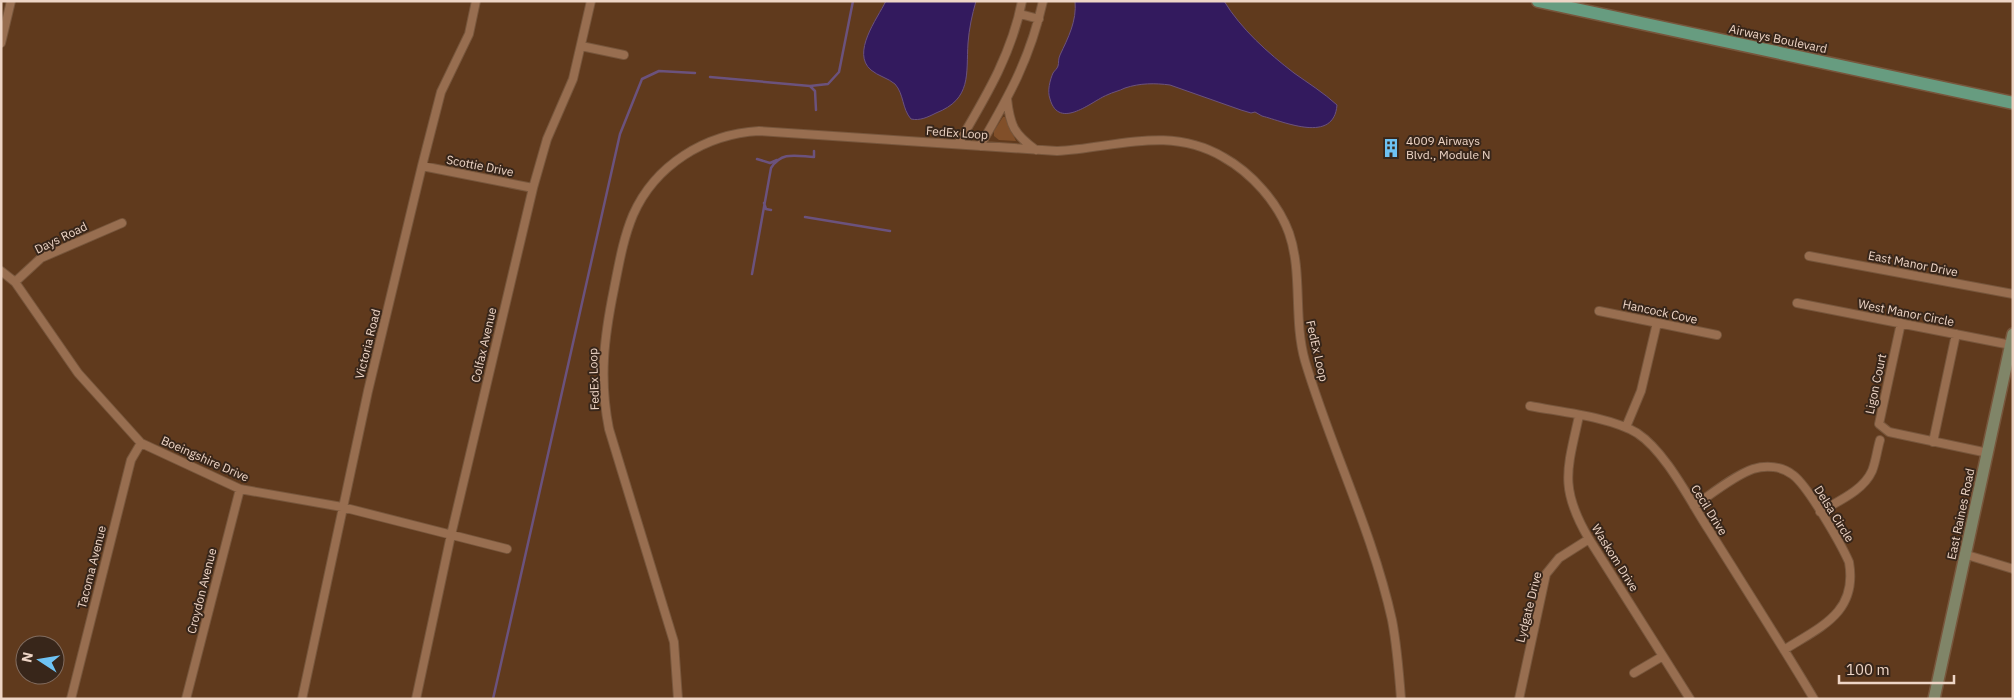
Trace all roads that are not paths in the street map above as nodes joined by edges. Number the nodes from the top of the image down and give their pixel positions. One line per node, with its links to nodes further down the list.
1 (11, 1): 9 (street)
2 (476, 1): 17 (street, Victoria Road)
3 (591, 1): 10 (street, Colfax Avenue)
4 (1022, 1): 7 (street)
5 (1043, 1): 8 (street)
6 (1538, 1): 13 (main road, Airways Boulevard)
7 (1020, 14): 8 (street); 14 (street)
8 (1039, 19): 12 (street)
9 (1, 43)
10 (581, 46): 11 (street); 18 (street, Colfax Avenue)
11 (624, 54)
12 (1007, 99): 15 (street); 16 (street)
13 (2013, 103)
14 (958, 144): 15 (street, FedEx Loop); 55 (street, FedEx Loop)
15 (980, 146): 16 (street, FedEx Loop)
16 (1036, 150): 56 (street, FedEx Loop)
17 (422, 166): 18 (street, Scottie Drive); 41 (street, Victoria Road)
18 (533, 188): 43 (street, Colfax Avenue)
19 (122, 223): 22 (street, Days Road)
20 (1809, 256): 23 (street, East Manor Drive)
21 (1, 271): 22 (street, Boeingshire Drive)
22 (16, 282): 37 (street, Boeingshire Drive)
23 (2013, 294)
24 (1796, 303): 27 (street, West Manor Circle)
25 (1599, 311): 26 (street, Hancock Cove)
26 (1657, 323): 29 (street, Hancock Cove); 34 (street)
27 (1901, 323): 28 (street, West Manor Circle); 36 (street, Ligon Court)
28 (1956, 334): 30 (street, West Manor Circle); 36 (street)
29 (1717, 336)
30 (2012, 339): 31 (main road, East Raines Road)
31 (2010, 360): 38 (main road, East Raines Road)
32 (1530, 406): 33 (street, Cecil Drive)
33 (1579, 416): 34 (street, Cecil Drive); 44 (street, Waskom Drive)
34 (1626, 427): 40 (street, Cecil Drive)
35 (1880, 440): 42 (street)
36 (1933, 442): 38 (street, Ligon Court)
37 (141, 443): 39 (street, Boeingshire Drive); 51 (street, Tacoma Avenue)
38 (1988, 453): 46 (main road, East Raines Road)
39 (240, 489): 41 (street, Boeingshire Drive); 52 (street, Croydon Avenue)
40 (1694, 506): 42 (street, Delsa Circle); 48 (street, Cecil Drive)
41 (342, 507): 43 (street, Boeingshire Drive); 53 (street, Victoria Road)
42 (1820, 512): 48 (street, Delsa Circle)
43 (451, 535): 45 (street, Boeingshire Drive); 54 (street, Colfax Avenue)
44 (1589, 539): 49 (street, Waskom Drive); 57 (street, Lydgate Drive)
45 (507, 549)
46 (1966, 555): 47 (street); 60 (main road, East Raines Road)
47 (2013, 569)
48 (1784, 650): 59 (street, Cecil Drive)
49 (1663, 656): 50 (street); 58 (street, Waskom Drive)
50 (1634, 673)
51 (71, 699)
52 (186, 699)
53 (302, 699)
54 (416, 699)
55 (678, 699)
56 (1401, 699)
57 (1519, 699)
58 (1690, 699)
59 (1814, 699)
60 (1934, 699)

